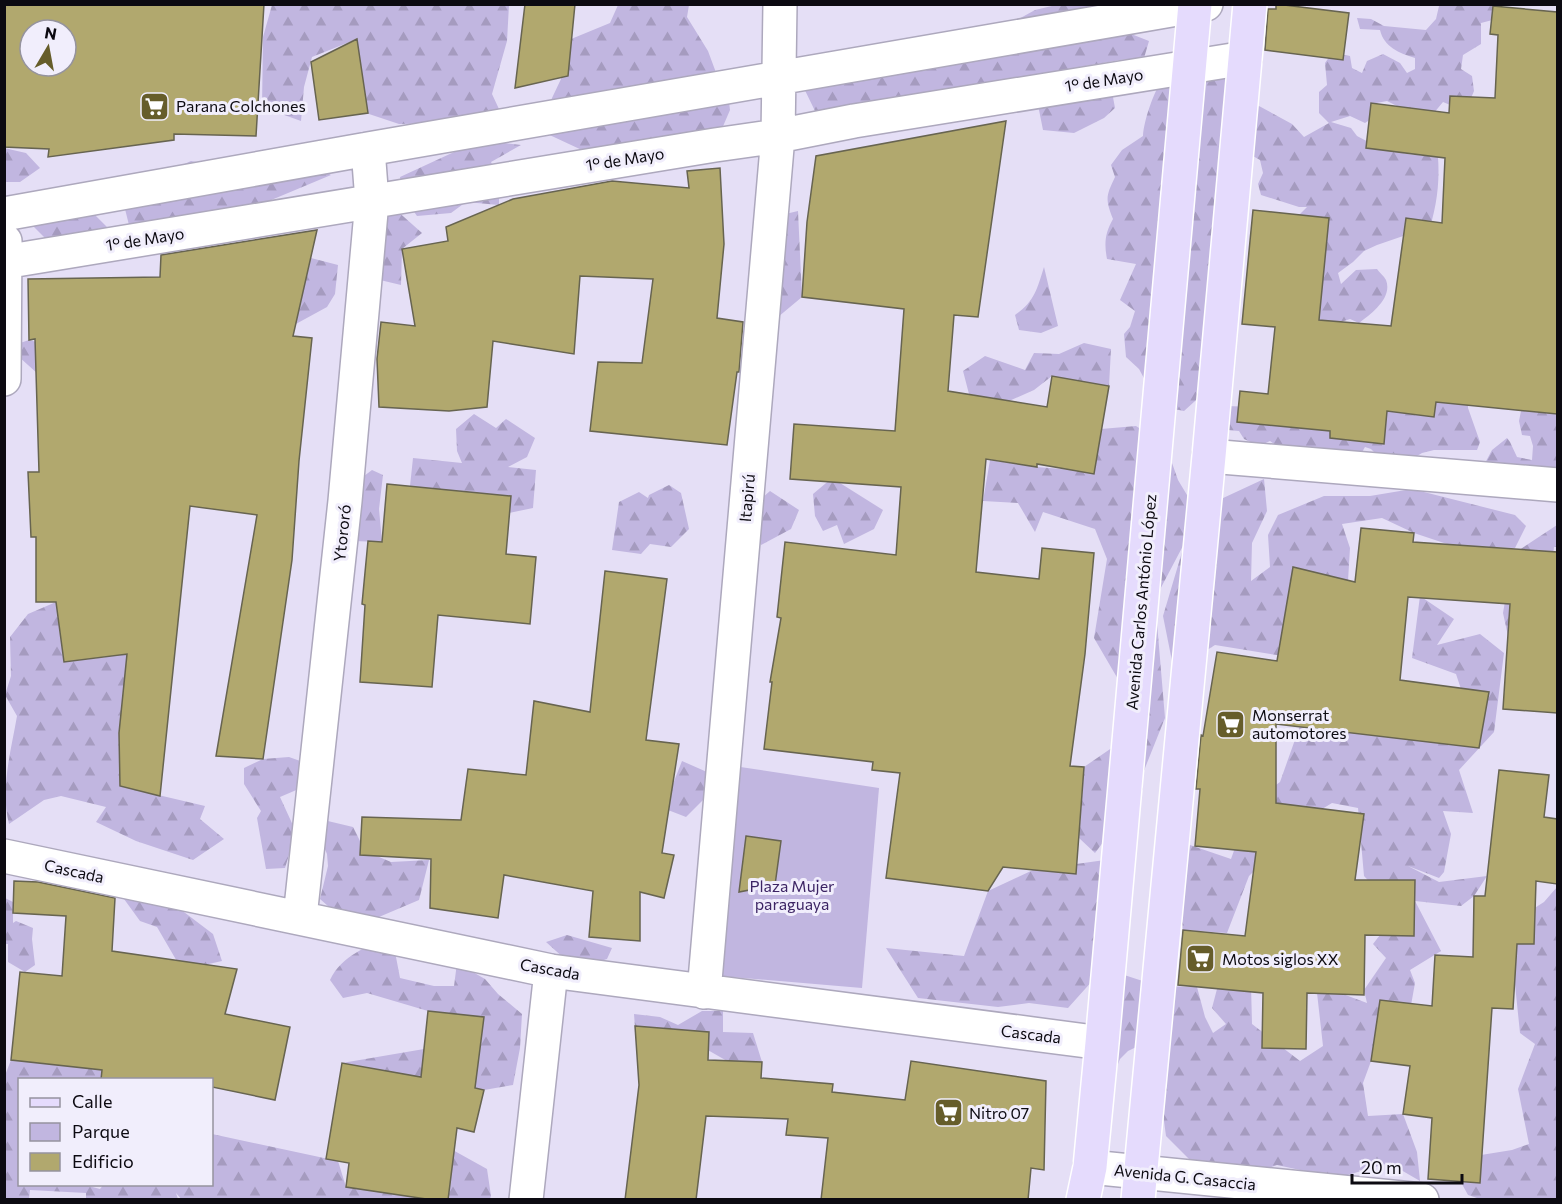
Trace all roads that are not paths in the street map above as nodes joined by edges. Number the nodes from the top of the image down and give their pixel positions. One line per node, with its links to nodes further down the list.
1 (780, 4): 6 (street, Itapirú)
2 (1250, 4): 4 (main road)
3 (1199, 5): 5 (main road, Avenida Carlos António López); 6 (street)
4 (1245, 58): 5 (street, 1° de Mayo); 14 (main road)
5 (1190, 66): 7 (street, 1° de Mayo); 20 (main road, Avenida Carlos António López)
6 (778, 80): 7 (street, Itapirú); 8 (street)
7 (778, 136): 9 (street, 1° de Mayo); 19 (street, Itapirú)
8 (368, 149): 9 (street, Ytororó); 10 (street)
9 (372, 201): 12 (street, 1° de Mayo); 17 (street, Ytororó)
10 (4, 214)
11 (4, 227): 12 (street)
12 (6, 262): 13 (street)
13 (4, 379)
14 (1209, 456): 15 (street); 22 (main road)
15 (1557, 485)
16 (4, 856): 17 (street, Cascada)
17 (300, 917): 18 (street, Cascada)
18 (551, 971): 19 (street, Cascada); 23 (street)
19 (704, 992): 20 (street, Cascada)
20 (1102, 1043): 21 (main road, Avenida Carlos António López)
21 (1090, 1167): 22 (street, Avenida G. Casaccia); 24 (main road, Avenida Carlos António López)
22 (1139, 1186): 25 (street, Avenida G. Casaccia)
23 (526, 1200)
24 (1083, 1200)
25 (1422, 1200)

